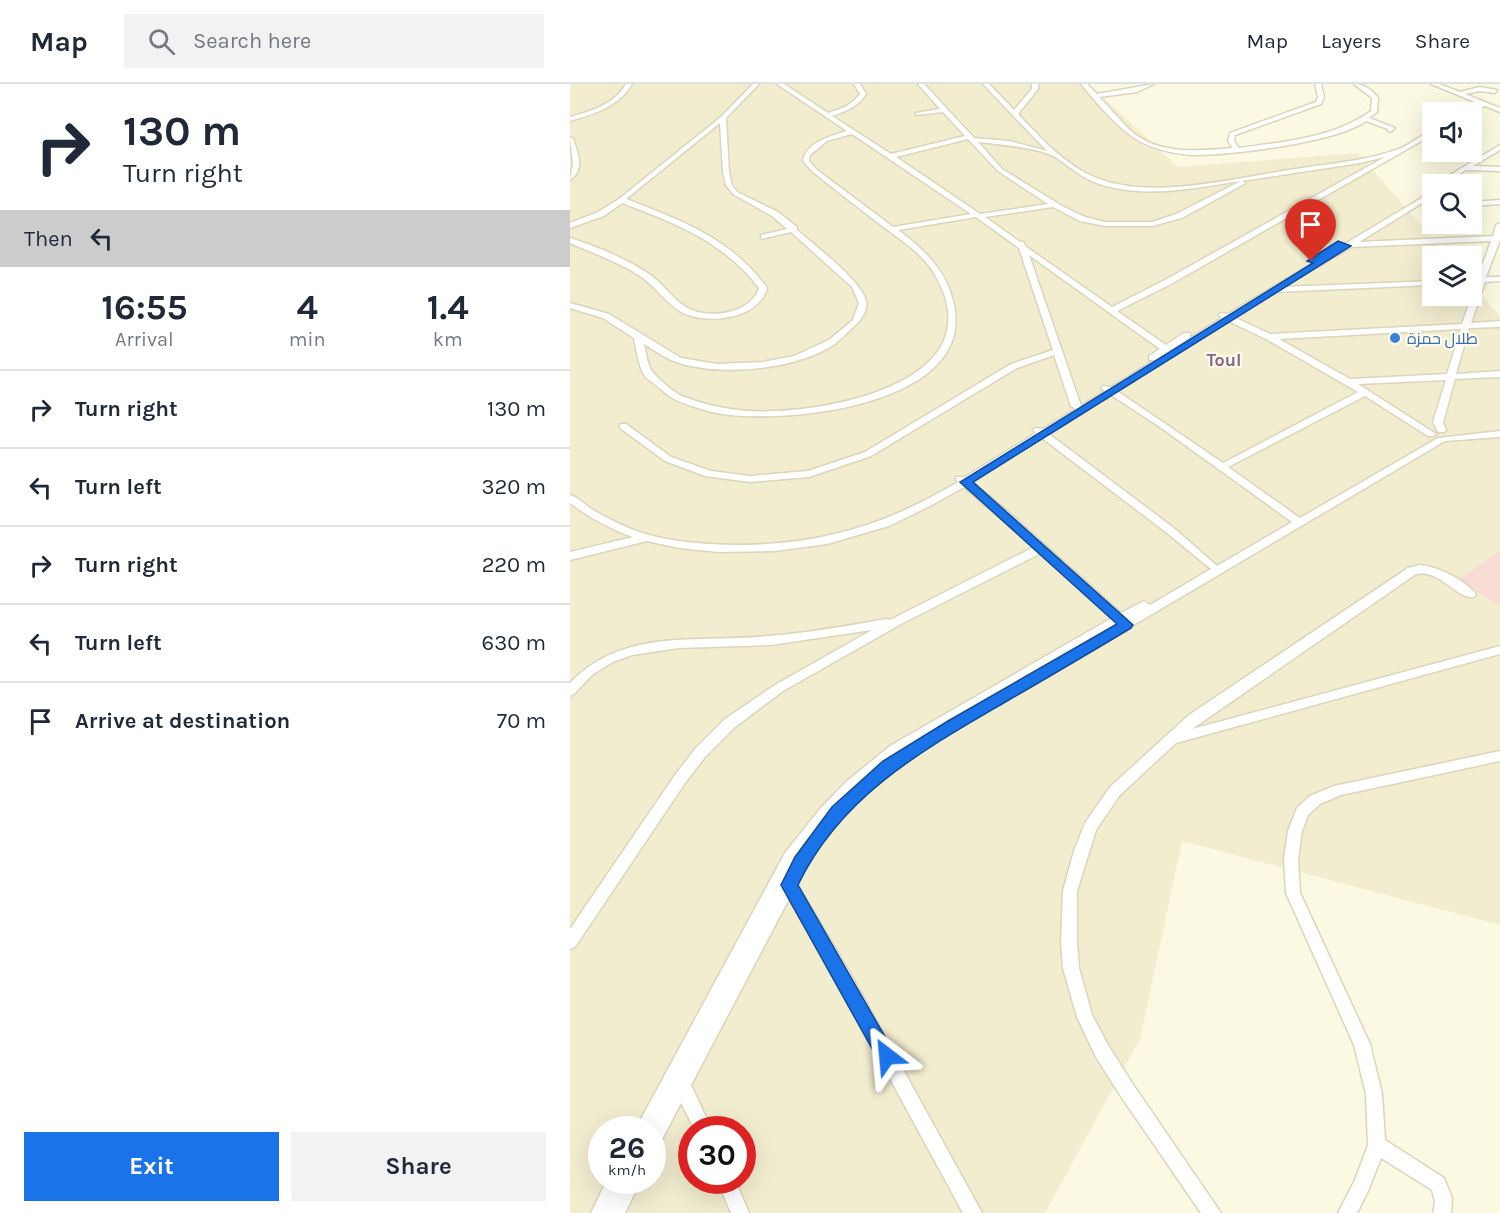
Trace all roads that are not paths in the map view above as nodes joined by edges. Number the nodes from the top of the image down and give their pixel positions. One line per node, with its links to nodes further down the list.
1 (629, 84): 23 (street)
2 (756, 84): 22 (street)
3 (780, 84): 21 (street)
4 (857, 84): 21 (street)
5 (921, 84): 17 (street)
6 (986, 84): 19 (street)
7 (1035, 84): 19 (street)
8 (1084, 84): 15 (street)
9 (1151, 84): 15 (street)
10 (1318, 84): 31 (street)
11 (1357, 84): 24 (street)
12 (1434, 84): 14 (street)
13 (1494, 91): 14 (street)
14 (1459, 94): 16 (street)
15 (1094, 96): 31 (street)
16 (1483, 105): 18 (street)
17 (944, 110): 20 (street); 27 (street)
18 (1500, 110)
19 (1015, 113): 35 (street)
20 (918, 114)
21 (828, 115): 26 (street)
22 (723, 118): 44 (street); 53 (street)
23 (570, 119)
24 (1365, 119): 25 (street); 31 (street)
25 (1390, 130)
26 (854, 131): 34 (street); 54 (street)
27 (969, 138): 34 (street); 35 (street); 49 (street)
28 (1422, 138): 32 (street)
29 (570, 139): 40 (street)
30 (1500, 147): 36 (street)
31 (1237, 150)
32 (1396, 152): 41 (street); 66 (street)
33 (1500, 152): 36 (street)
34 (892, 156): 50 (street)
35 (1058, 156): 41 (street)
36 (1468, 169): 37 (street); 38 (street); 39 (street)
37 (1500, 169)
38 (1458, 174)
39 (1461, 174)
40 (570, 178)
41 (1248, 179): 49 (street)
42 (1422, 196): 46 (street)
43 (1422, 199): 46 (street)
44 (621, 200): 52 (street); 57 (street)
45 (1500, 202): 47 (street)
46 (1413, 203): 48 (street); 59 (street)
47 (1482, 203)
48 (1422, 204)
49 (1054, 205): 50 (street)
50 (978, 215): 54 (street); 58 (street)
51 (1500, 225): 56 (street)
52 (570, 226)
53 (794, 229): 55 (street); 71 (street)
54 (892, 229): 71 (street)
55 (764, 237)
56 (1497, 238): 59 (street); 61 (street)
57 (570, 240)
58 (1021, 244): 66 (street); 73 (street)
59 (1344, 244): 63 (street)
60 (1500, 279): 61 (street)
61 (1482, 280)
62 (1422, 283): 63 (street)
63 (1270, 289): 67 (street)
64 (570, 305): 71 (street)
65 (1473, 306): 69 (street)
66 (1112, 310): 72 (street)
67 (1225, 316): 70 (street); 72 (street)
68 (1500, 324): 69 (street)
69 (1466, 325): 70 (street); 75 (street)
70 (1269, 337): 76 (street)
71 (638, 338)
72 (1173, 348): 77 (street)
73 (1057, 351): 79 (street); 80 (street)
74 (1500, 374): 75 (street)
75 (1452, 376): 76 (street); 83 (street)
76 (1348, 382): 78 (street)
77 (1112, 389): 79 (street); 81 (street); 84 (street)
78 (1366, 392): 83 (street); 85 (street)
79 (1076, 406): 81 (street)
80 (622, 426)
81 (1041, 432): 86 (street); 92 (street)
82 (1500, 434): 83 (street)
83 (1440, 435): 88 (street)
84 (1203, 450): 85 (street); 88 (street)
85 (1228, 464): 88 (street)
86 (962, 480): 89 (street); 90 (street)
87 (570, 498): 89 (street)
88 (1300, 518): 92 (street); 95 (street)
89 (646, 538): 91 (street)
90 (1042, 548): 94 (street); 95 (street)
91 (570, 556)
92 (1212, 566): 95 (street)
93 (1470, 594): 98 (street)
94 (897, 621): 97 (street); 101 (street)
95 (1123, 622): 100 (street)
96 (1500, 650): 98 (street)
97 (570, 691)
98 (1174, 738): 114 (street)
99 (1500, 756): 106 (street)
100 (784, 882): 102 (street); 113 (street)
101 (570, 942)
102 (675, 1084): 103 (street); 104 (street); 105 (street)
103 (653, 1116)
104 (662, 1116)
105 (695, 1116)
106 (1377, 1145): 115 (street); 116 (street)
107 (610, 1194): 110 (street)
108 (625, 1194): 111 (street)
109 (732, 1194): 112 (street)
110 (600, 1213)
111 (615, 1213)
112 (741, 1213)
113 (972, 1213)
114 (1212, 1213)
115 (1347, 1213)
116 (1442, 1213)

